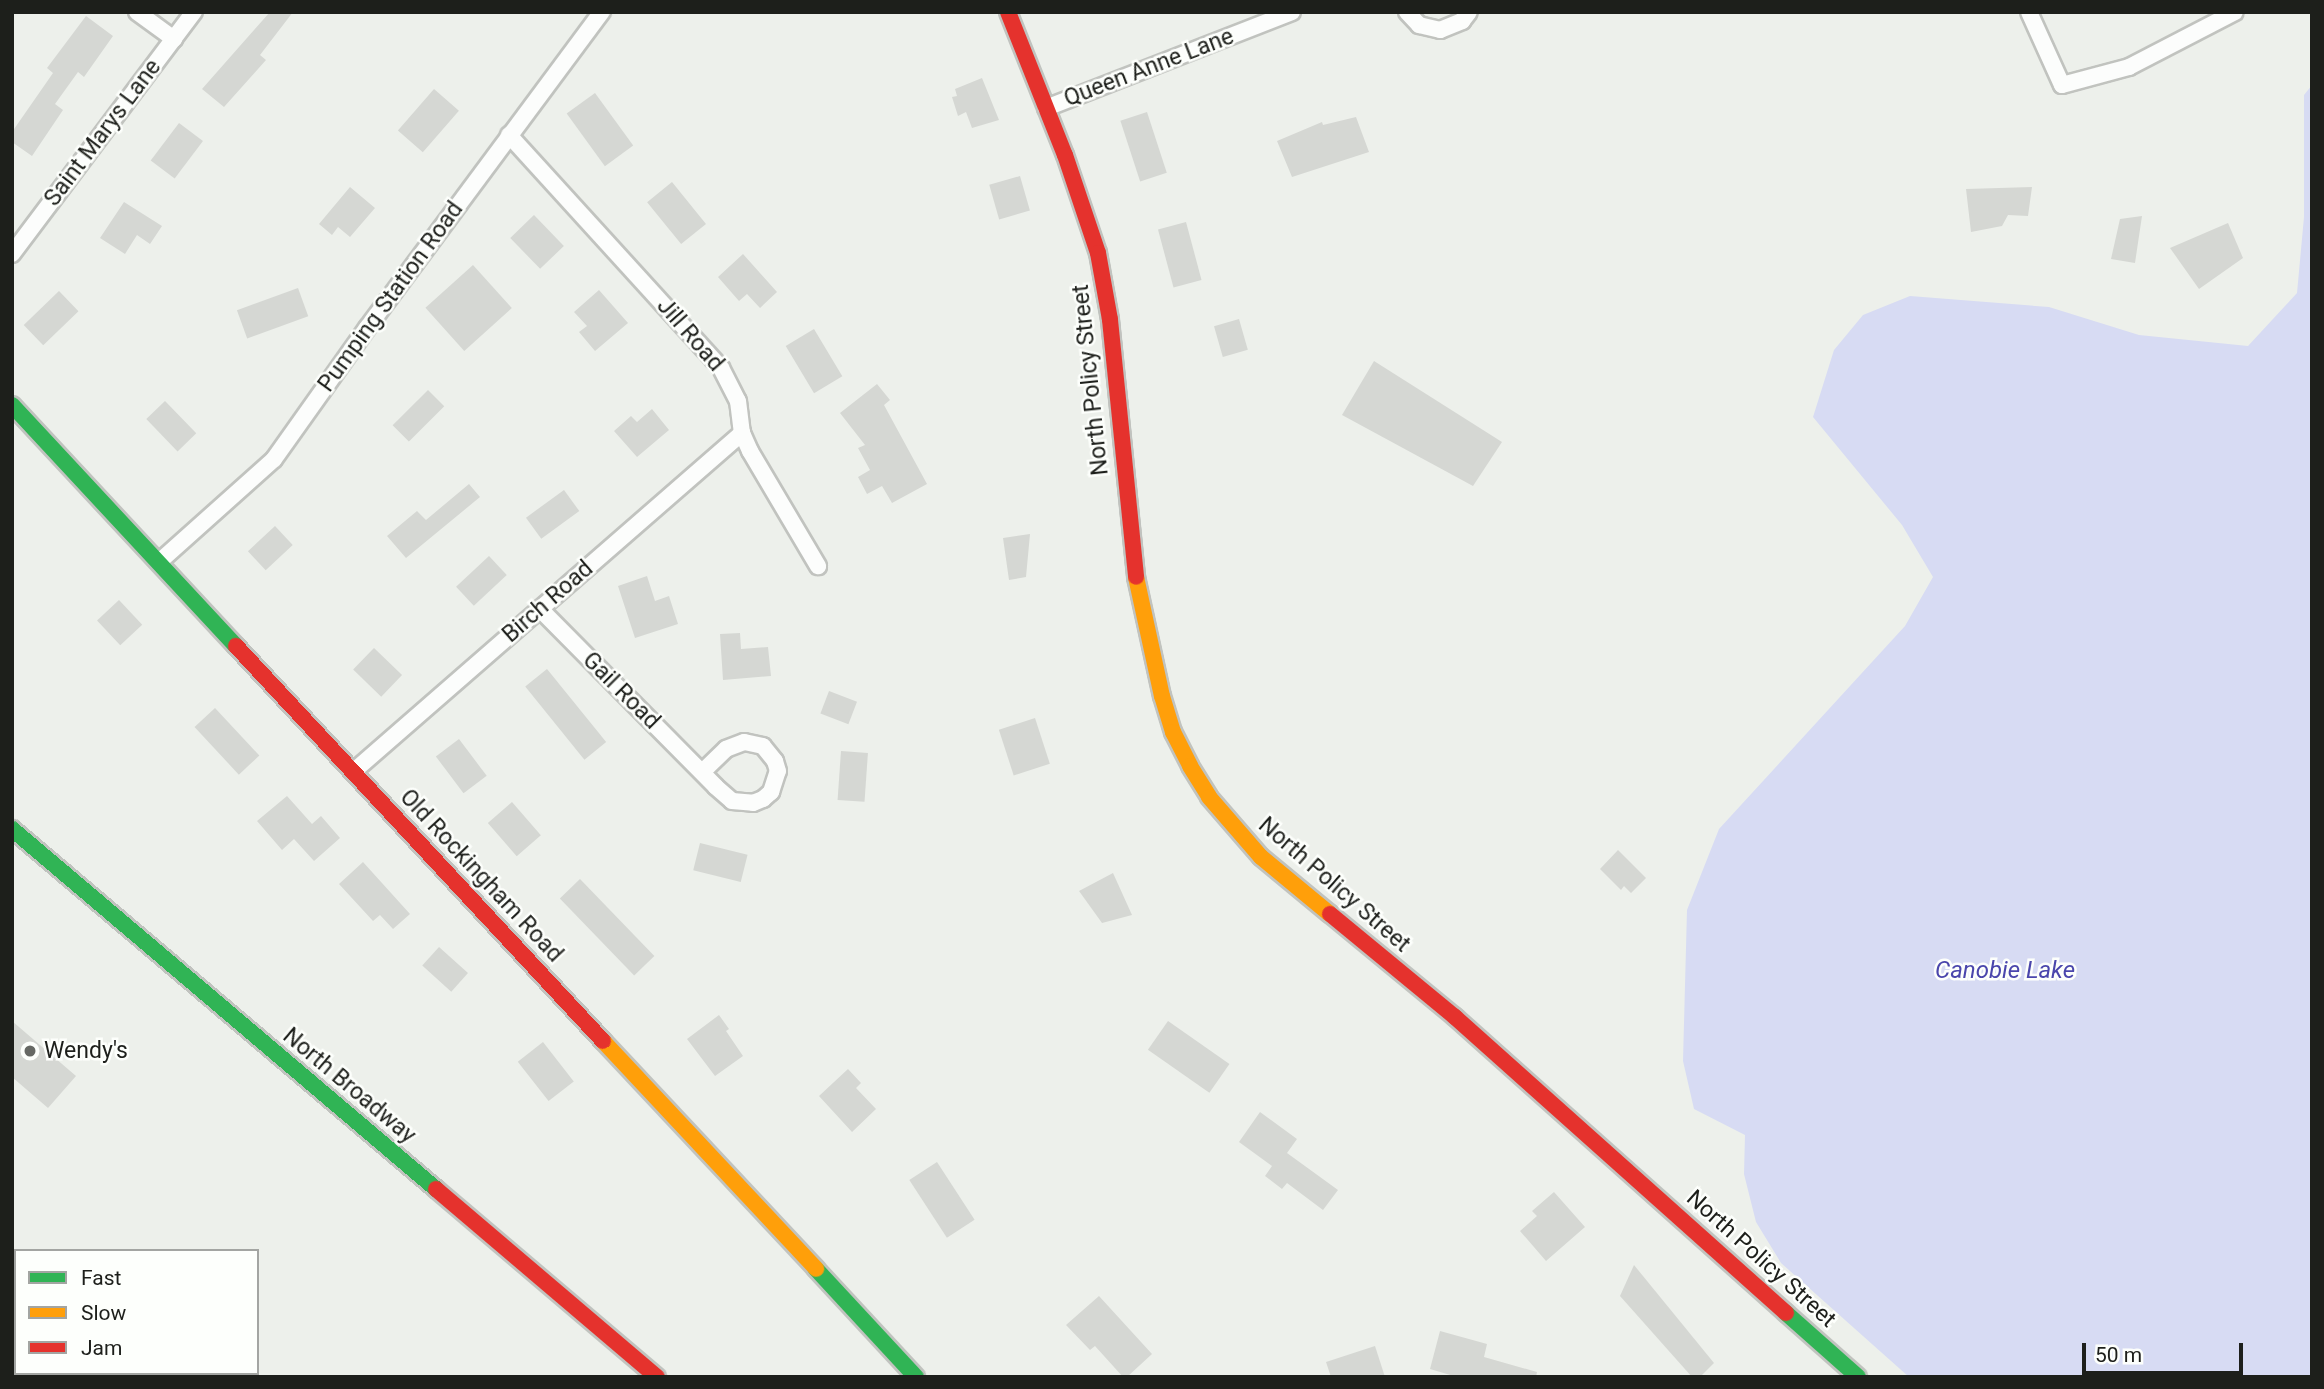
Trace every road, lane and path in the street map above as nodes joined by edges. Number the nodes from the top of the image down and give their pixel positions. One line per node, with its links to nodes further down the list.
1 (137, 12): 10 (street)
2 (194, 12): 10 (street, Saint Marys Lane)
3 (602, 12): 12 (street, Pumping Station Road)
4 (1008, 12): 11 (street, North Policy Street)
5 (1292, 12): 11 (street, Queen Anne Lane)
6 (1407, 12): 7 (street)
7 (1469, 12)
8 (2029, 12): 9 (street)
9 (2235, 12)
10 (174, 39): 13 (street, Saint Marys Lane)
11 (1046, 108): 24 (street, North Policy Street)
12 (509, 135): 15 (street, Jill Road); 16 (street, Pumping Station Road)
13 (12, 254)
14 (12, 405): 16 (street, Old Rockingham Road)
15 (742, 433): 17 (street, Jill Road); 18 (street, Birch Road)
16 (159, 562): 19 (street, Old Rockingham Road)
17 (818, 566)
18 (540, 609): 19 (street, Birch Road); 20 (street, Gail Road)
19 (354, 771): 23 (street, Old Rockingham Road)
20 (702, 772): 20 (street, Gail Road)
21 (12, 829): 22 (street, North Broadway)
22 (657, 1377)
23 (916, 1377)
24 (1858, 1377)

